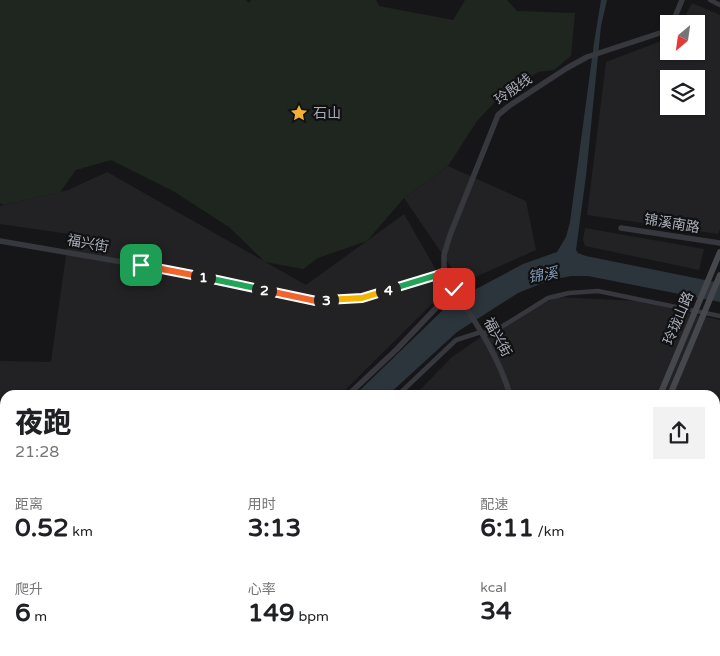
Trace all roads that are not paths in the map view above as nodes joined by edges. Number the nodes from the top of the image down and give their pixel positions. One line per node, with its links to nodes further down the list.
1 (682, 0): 4 (street)
2 (710, 0): 3 (street)
3 (720, 5)
4 (676, 15)
5 (660, 33): 10 (street, 玲殷线)
6 (621, 228): 8 (street, 锦溪南路)
7 (0, 241): 10 (street, 福兴街)
8 (720, 243)
9 (720, 252): 13 (main road, 玲珑山路)
10 (444, 273): 12 (street, 福兴街)
11 (720, 275): 14 (main road, 玲珑山路)
12 (454, 289): 16 (street, 福兴街); 17 (street)
13 (695, 311): 14 (street); 16 (street); 20 (main road, 玲珑山路)
14 (704, 313): 15 (street); 21 (main road, 玲珑山路)
15 (720, 316)
16 (481, 332): 18 (street); 19 (street, 福兴街)
17 (353, 390)
18 (403, 390)
19 (508, 390)
20 (662, 390)
21 (672, 390)

